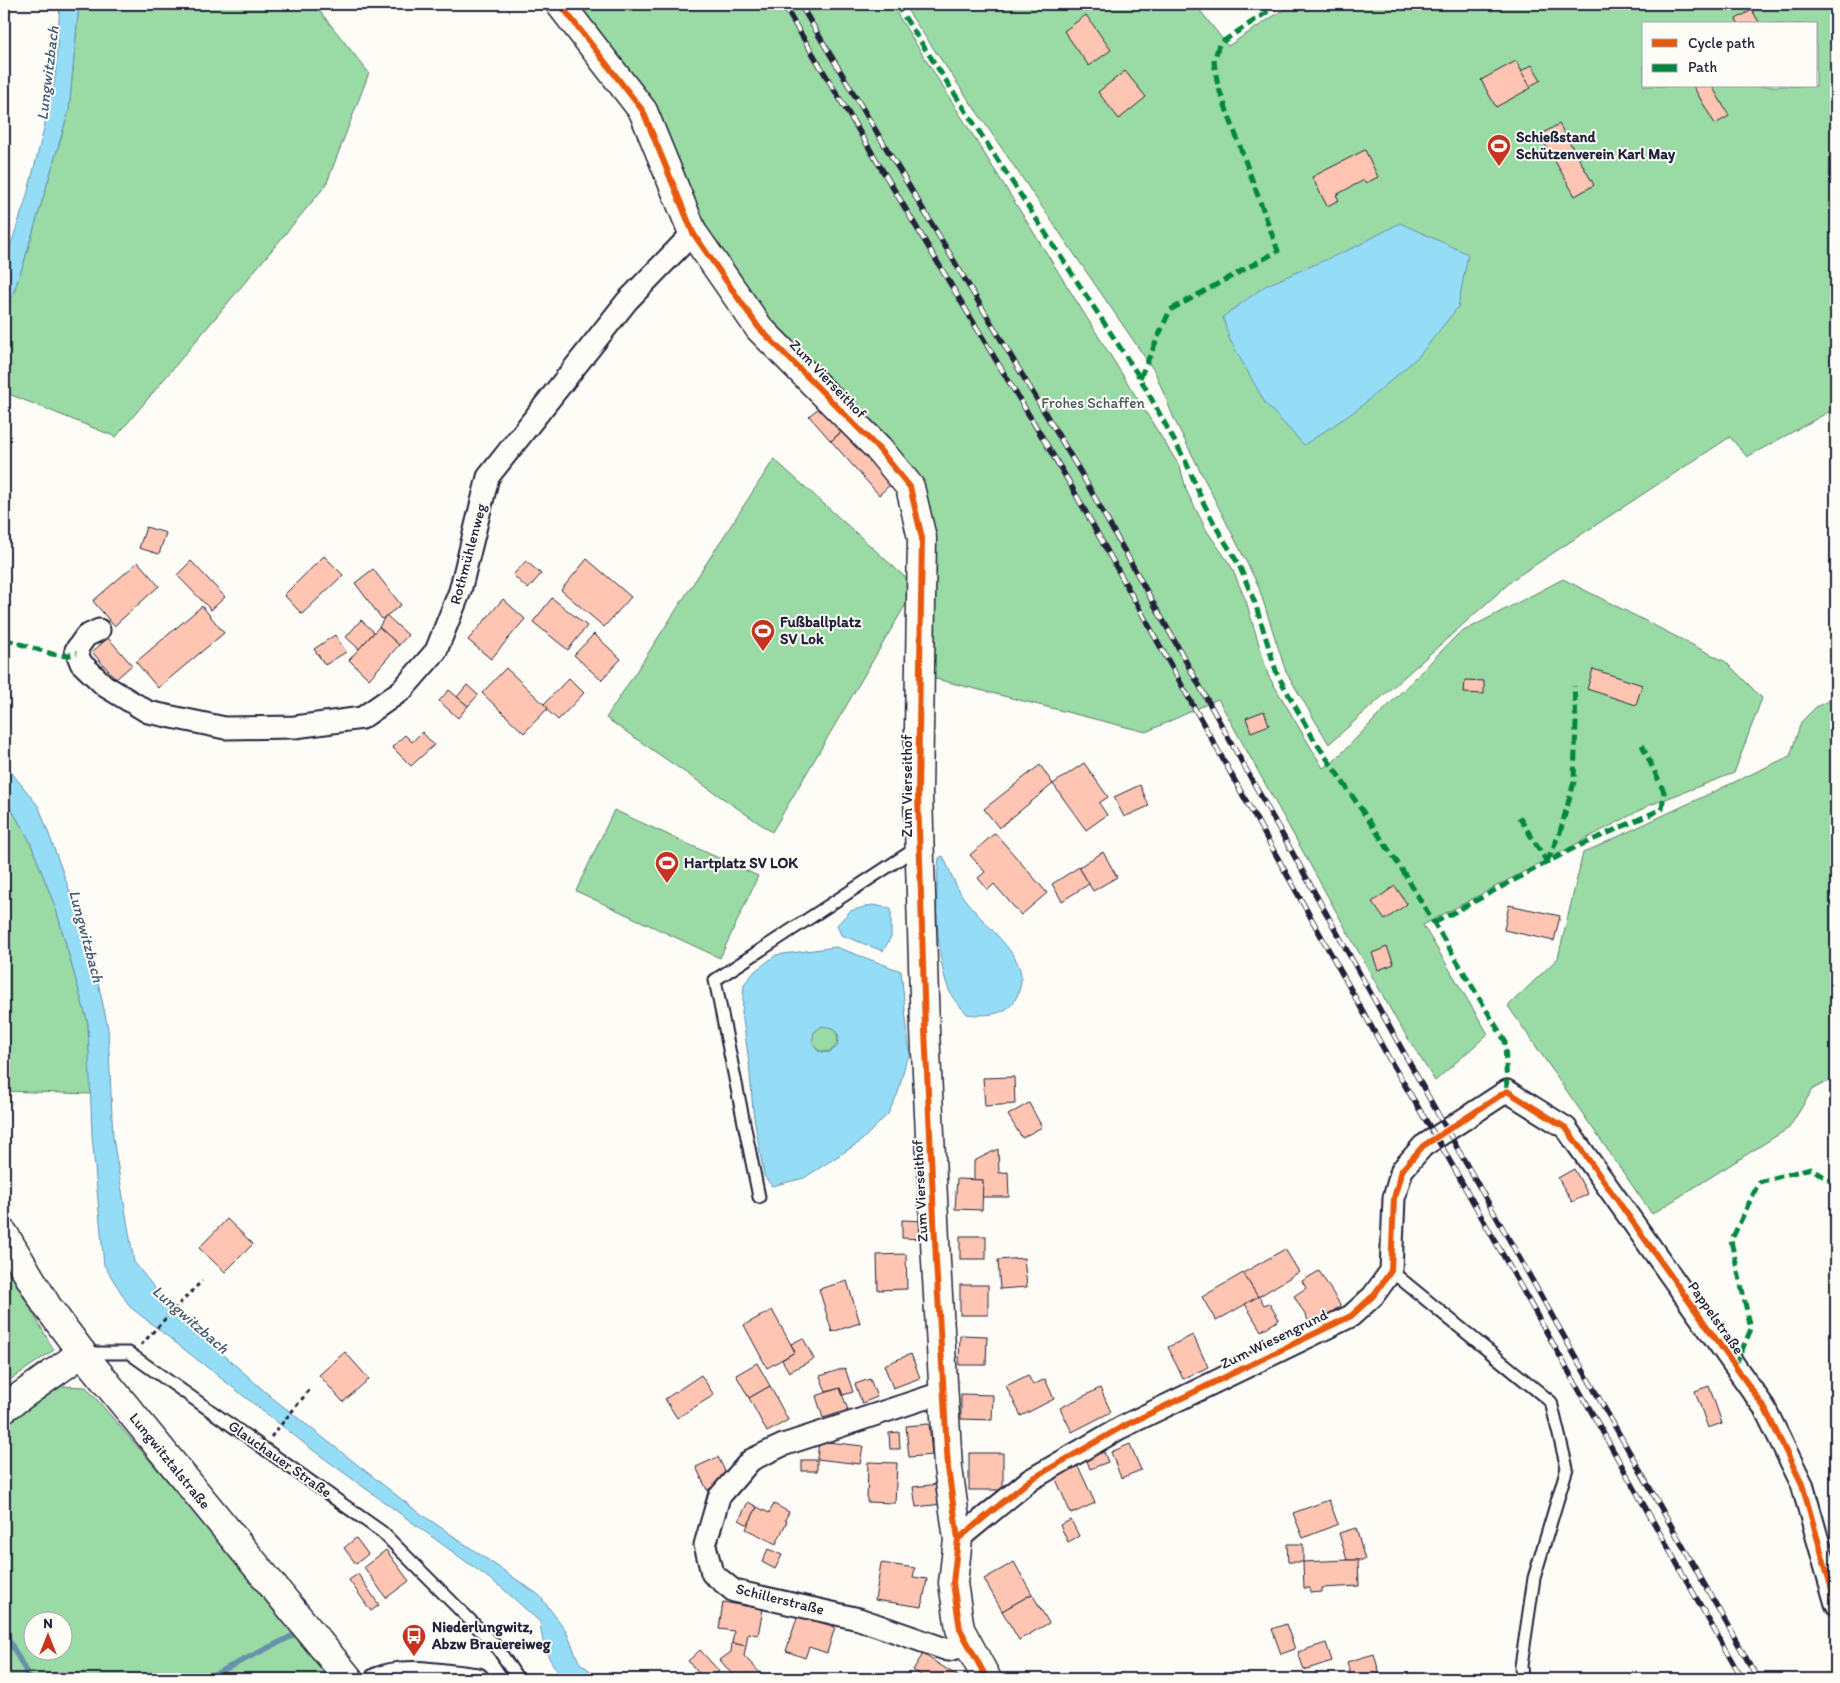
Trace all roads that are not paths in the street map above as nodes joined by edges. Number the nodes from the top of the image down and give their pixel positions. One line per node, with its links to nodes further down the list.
1 (560, 4): 2 (street, Zum Vierseithof)
2 (693, 233): 3 (street, Rothmühlenweg); 4 (street, Zum Vierseithof)
3 (99, 630)
4 (920, 846): 5 (lane); 9 (street, Zum Vierseithof)
5 (760, 1197)
6 (4, 1234): 8 (street, Lungwitztalstraße)
7 (1390, 1271): 11 (street, Zum Wiesengrund); 12 (street, Pappelstraße); 19 (lane)
8 (82, 1353): 10 (street); 14 (street, Lungwitztalstraße); 17 (lane, Glauchauer Straße)
9 (944, 1392): 11 (street, Zum Vierseithof); 13 (street, Schillerstraße)
10 (4, 1408)
11 (958, 1539): 13 (street, Zum Vierseithof)
12 (1836, 1604)
13 (969, 1645): 18 (street, Zum Vierseithof)
14 (349, 1679)
15 (376, 1679): 16 (street)
16 (478, 1679)
17 (518, 1679)
18 (987, 1679)
19 (1522, 1679)

